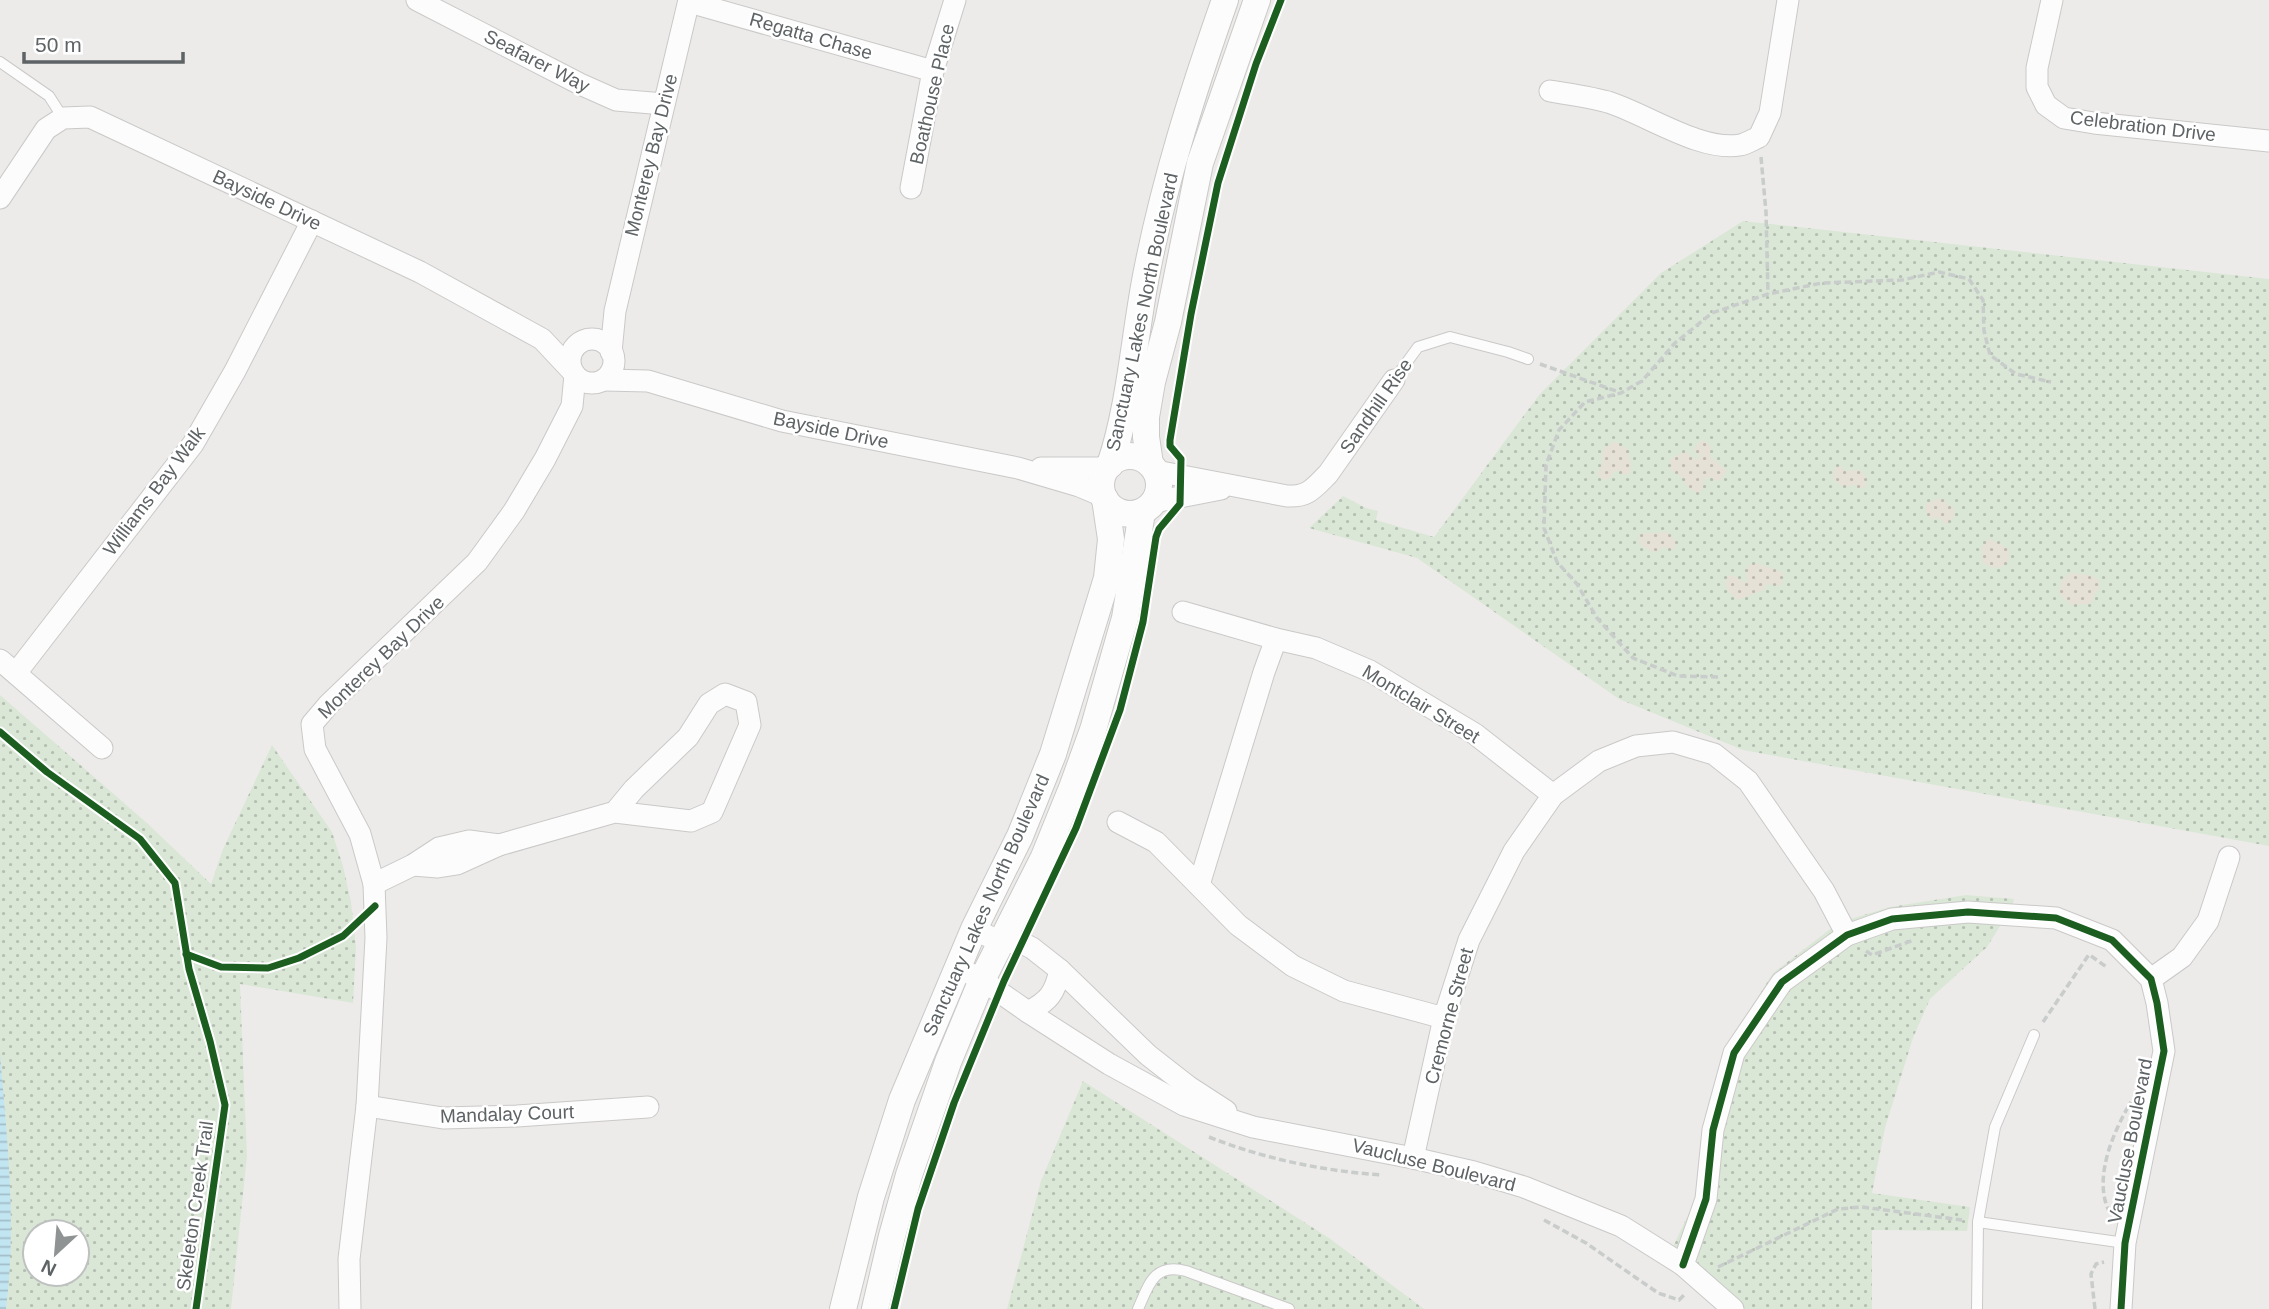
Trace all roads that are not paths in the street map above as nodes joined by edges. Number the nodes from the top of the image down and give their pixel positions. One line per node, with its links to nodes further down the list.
1 (417, 0): 11 (street, Seafarer Way)
2 (955, 0): 9 (street, Boathouse Place)
3 (1225, 0): 27 (street, Sanctuary Lakes North Boulevard)
4 (1258, 0): 28 (street, Sanctuary Lakes North Boulevard)
5 (1788, 0): 10 (street)
6 (2052, 0): 13 (street, Celebration Drive)
7 (689, 1): 9 (street, Regatta Chase); 11 (street, Monterey Bay Drive)
8 (0, 62): 12 (lane)
9 (933, 71): 14 (street, Boathouse Place)
10 (1550, 90)
11 (664, 104): 17 (street, Monterey Bay Drive)
12 (63, 118): 15 (street); 16 (street, Bayside Drive)
13 (2269, 141)
14 (911, 188)
15 (0, 198)
16 (312, 221): 18 (street, Bayside Drive); 35 (street, Williams Bay Walk)
17 (615, 311): 19 (street); 20 (street, Monterey Bay Drive)
18 (542, 338): 19 (street, Bayside Drive); 22 (street, Bayside Drive)
19 (584, 341): 20 (street); 22 (street)
20 (612, 354): 24 (street); 25 (street, Bayside Drive)
21 (1528, 359): 23 (lane, Sandhill Rise)
22 (574, 373): 24 (street); 26 (street, Monterey Bay Drive)
23 (1394, 380): 30 (street, Sandhill Rise)
24 (602, 381): 25 (street, Bayside Drive); 26 (street, Monterey Bay Drive)
25 (648, 381): 29 (street, Bayside Drive)
26 (572, 406): 41 (street, Monterey Bay Drive)
27 (1108, 466): 28 (street); 29 (street, Bayside Drive); 31 (street)
28 (1153, 467): 30 (street, Sandhill Rise); 32 (street)
29 (1018, 468): 31 (street, Bayside Drive)
30 (1234, 486): 32 (street, Sandhill Rise)
31 (1104, 498): 32 (street); 43 (street, Sanctuary Lakes North Boulevard)
32 (1148, 507): 45 (street, Sanctuary Lakes North Boulevard)
33 (1183, 612): 34 (street, Montclair Street)
34 (1276, 639): 37 (street, Montclair Street); 42 (street)
35 (8, 667): 36 (street, Williams Bay Walk)
36 (102, 748)
37 (1553, 794): 44 (street, Cremorne Street); 51 (street, Cremorne Street)
38 (615, 812): 38 (street); 41 (street)
39 (1118, 822): 42 (street)
40 (2229, 858): 48 (street)
41 (374, 884): 53 (street, Monterey Bay Drive)
42 (1199, 885): 51 (street)
43 (974, 929): 45 (street, Vaucluse Boulevard); 46 (street, Sanctuary Lakes North Boulevard)
44 (1853, 941): 48 (street); 59 (street)
45 (1000, 942): 47 (street, Vaucluse Boulevard); 49 (street, Sanctuary Lakes North Boulevard)
46 (957, 968): 49 (street, Vaucluse Boulevard); 61 (street, Sanctuary Lakes North Boulevard)
47 (1060, 970): 50 (street); 55 (street, Vaucluse Boulevard)
48 (2151, 979): 58 (street, Vaucluse Boulevard)
49 (982, 980): 50 (street, Vaucluse Boulevard); 62 (street, Sanctuary Lakes North Boulevard)
50 (1028, 1013): 55 (street, Vaucluse Boulevard)
51 (1444, 1018): 56 (street, Cremorne Street)
52 (2034, 1035): 57 (lane)
53 (367, 1106): 54 (street, Mandalay Court); 60 (street, Monterey Bay Drive)
54 (648, 1107)
55 (1253, 1127): 56 (street, Vaucluse Boulevard)
56 (1413, 1158): 59 (street, Vaucluse Boulevard)
57 (1978, 1222): 58 (lane, Vaucluse Boulevard); 66 (lane)
58 (2126, 1243): 67 (street, Vaucluse Boulevard)
59 (1690, 1271): 65 (street, Vaucluse Boulevard)
60 (350, 1309)
61 (843, 1309)
62 (875, 1309)
63 (1138, 1309): 64 (lane)
64 (1289, 1309)
65 (1733, 1309)
66 (1977, 1309)
67 (2121, 1309)

